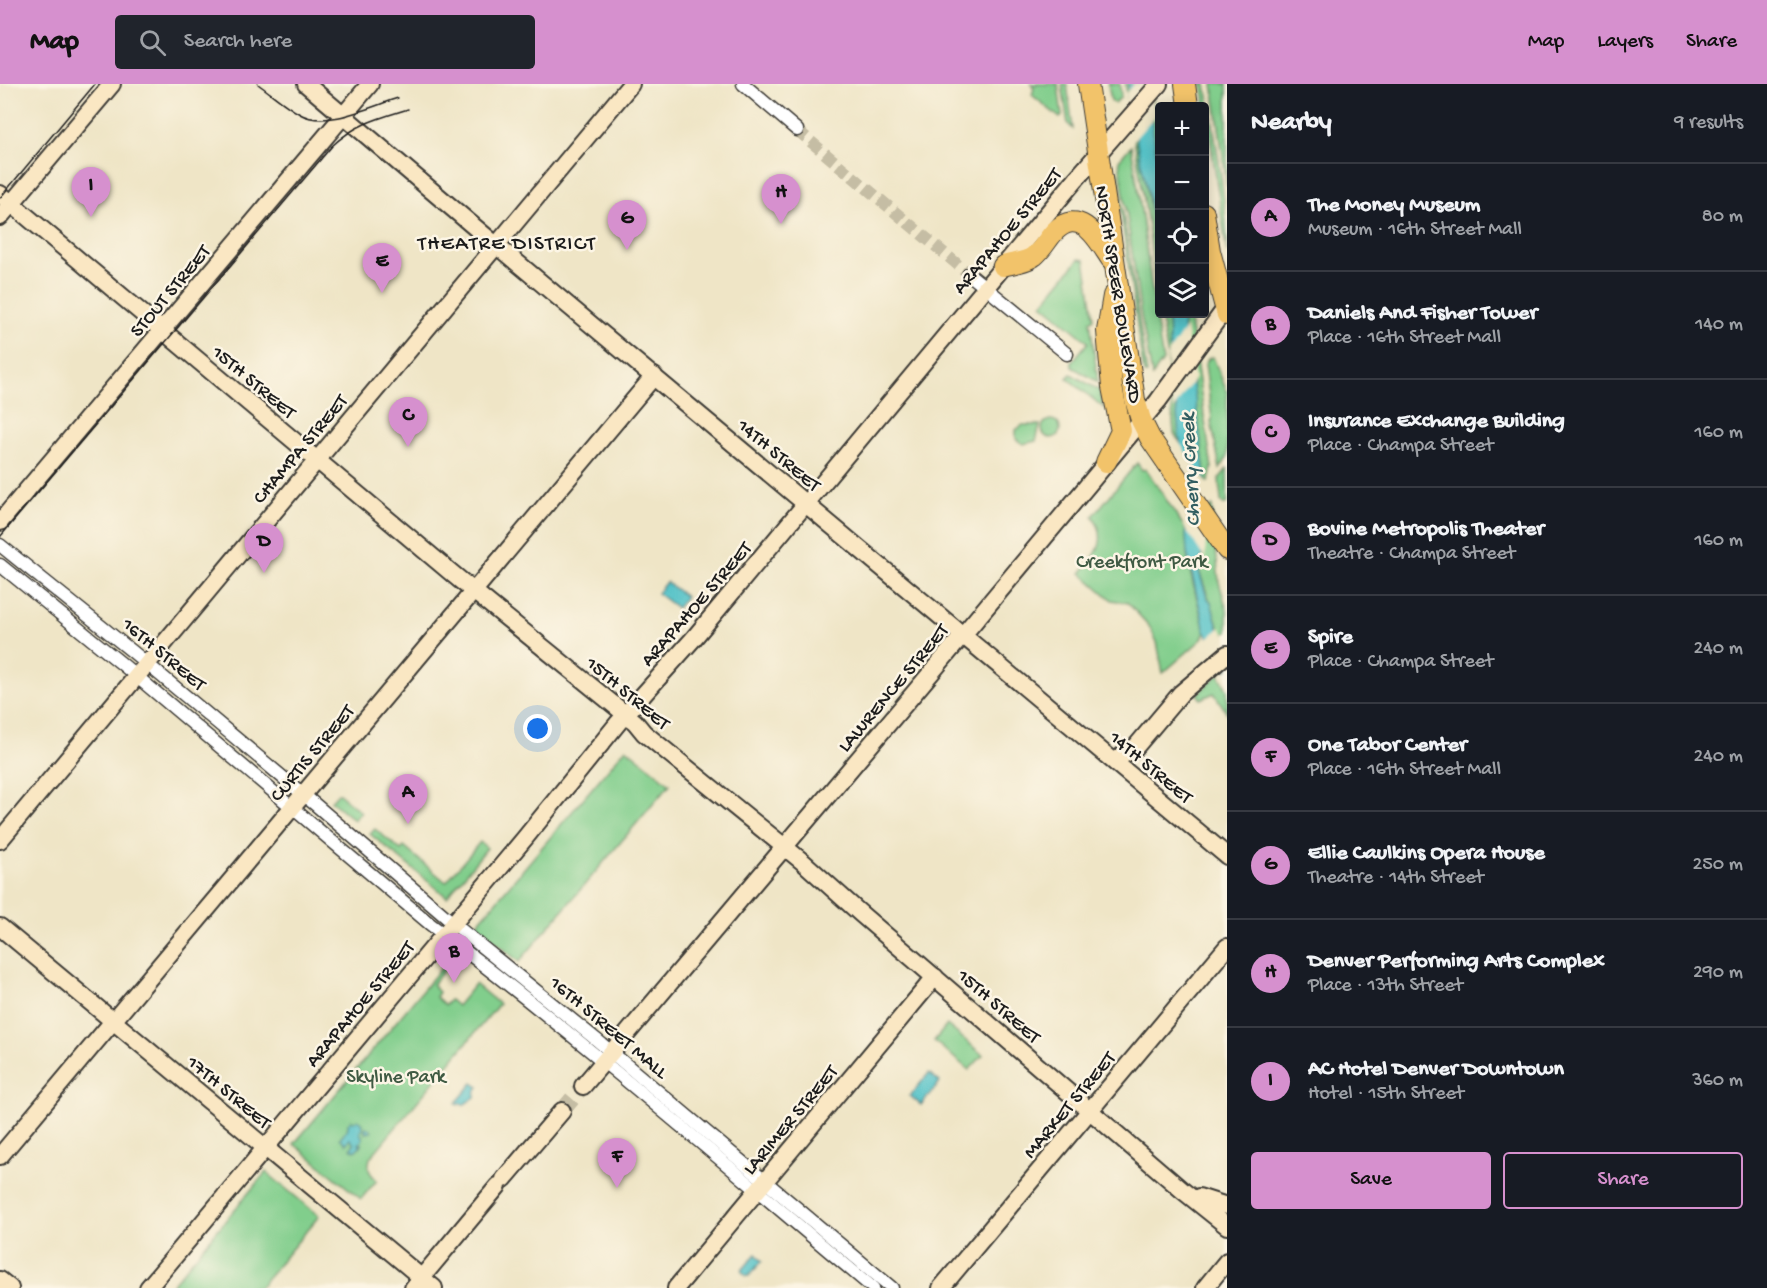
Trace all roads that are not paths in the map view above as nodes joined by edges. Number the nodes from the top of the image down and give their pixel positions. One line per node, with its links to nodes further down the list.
1 (112, 84): 13 (main road)
2 (306, 84): 10 (main road, 14TH STREET)
3 (370, 84): 10 (main road, STOUT STREET)
4 (631, 84): 15 (main road, CHAMPA STREET)
5 (743, 84): 11 (street)
6 (1088, 84): 12 (main road, NORTH SPEER BOULEVARD)
7 (1159, 84): 12 (main road, ARAPAHOE STREET)
8 (1185, 84): 9 (main road)
9 (1187, 102)
10 (344, 115): 15 (main road, 14TH STREET); 22 (main road, STOUT STREET)
11 (797, 130)
12 (1098, 153): 17 (main road, ARAPAHOE STREET); 18 (main road, NORTH SPEER BOULEVARD)
13 (6, 198): 14 (main road); 22 (main road, 15TH STREET)
14 (0, 217)
15 (497, 245): 24 (main road, 14TH STREET); 26 (main road, CHAMPA STREET)
16 (1209, 245): 21 (main road)
17 (1003, 266): 18 (main road); 20 (main road, ARAPAHOE STREET)
18 (1115, 271): 25 (main road, NORTH SPEER BOULEVARD); 27 (main road)
19 (969, 274): 20 (street)
20 (986, 287): 23 (street); 28 (main road, ARAPAHOE STREET)
21 (1226, 312): 25 (main road, LAWRENCE STREET)
22 (162, 330): 26 (main road, 15TH STREET); 29 (main road, STOUT STREET)
23 (1067, 354)
24 (654, 376): 28 (main road, 14TH STREET); 33 (main road, CURTIS STREET)
25 (1145, 425): 27 (main road, LAWRENCE STREET); 31 (main road, NORTH SPEER BOULEVARD)
26 (317, 460): 33 (main road, 15TH STREET); 36 (main road, CHAMPA STREET)
27 (1106, 462): 34 (main road, LAWRENCE STREET)
28 (806, 504): 34 (main road, 14TH STREET); 38 (main road, ARAPAHOE STREET)
29 (0, 522)
30 (0, 544): 36 (street, 16TH STREET)
31 (1227, 550)
32 (0, 565): 37 (street, 16TH STREET)
33 (473, 591): 38 (main road, 15TH STREET); 40 (main road, CURTIS STREET)
34 (963, 635): 39 (main road, 14TH STREET); 43 (main road, LAWRENCE STREET)
35 (1227, 654): 39 (main road)
36 (147, 664): 37 (main road, CHAMPA STREET); 40 (street, 16TH STREET)
37 (136, 677): 41 (street, 16TH STREET); 42 (main road, CHAMPA STREET)
38 (625, 715): 43 (main road, 15TH STREET); 46 (main road, ARAPAHOE STREET)
39 (1115, 762): 44 (main road, 14TH STREET)
40 (303, 794): 41 (main road, CURTIS STREET); 46 (street, 16TH STREET MALL)
41 (291, 807): 46 (street, 16TH STREET MALL); 49 (main road, CURTIS STREET)
42 (0, 840)
43 (784, 847): 48 (main road, 15TH STREET); 50 (main road, LAWRENCE STREET)
44 (1227, 856)
45 (0, 927): 49 (main road, 17TH STREET)
46 (449, 929): 50 (street, 16TH STREET MALL); 54 (main road, ARAPAHOE STREET)
47 (1227, 947): 53 (main road, MARKET STREET)
48 (935, 977): 53 (main road, 15TH STREET); 56 (main road, LARIMER STREET)
49 (113, 1021): 54 (main road, 17TH STREET); 55 (main road, CURTIS STREET)
50 (607, 1057): 51 (main road, LAWRENCE STREET); 56 (street, 16TH STREET MALL)
51 (583, 1086)
52 (561, 1111): 62 (main road)
53 (1090, 1111): 57 (main road, 15TH STREET); 68 (main road, MARKET STREET)
54 (266, 1148): 62 (main road, 17TH STREET); 64 (main road, ARAPAHOE STREET)
55 (0, 1156)
56 (760, 1186): 65 (main road, LARIMER STREET); 66 (street, 16TH STREET MALL); 67 (street, 16TH STREET MALL)
57 (1182, 1190): 58 (main road); 59 (main road, 15TH STREET)
58 (1227, 1206)
59 (1227, 1226)
60 (1227, 1261): 69 (main road)
61 (0, 1280): 63 (main road)
62 (423, 1285)
63 (10, 1288)
64 (148, 1288)
65 (676, 1288)
66 (873, 1288)
67 (892, 1288)
68 (941, 1288)
69 (1205, 1288)

